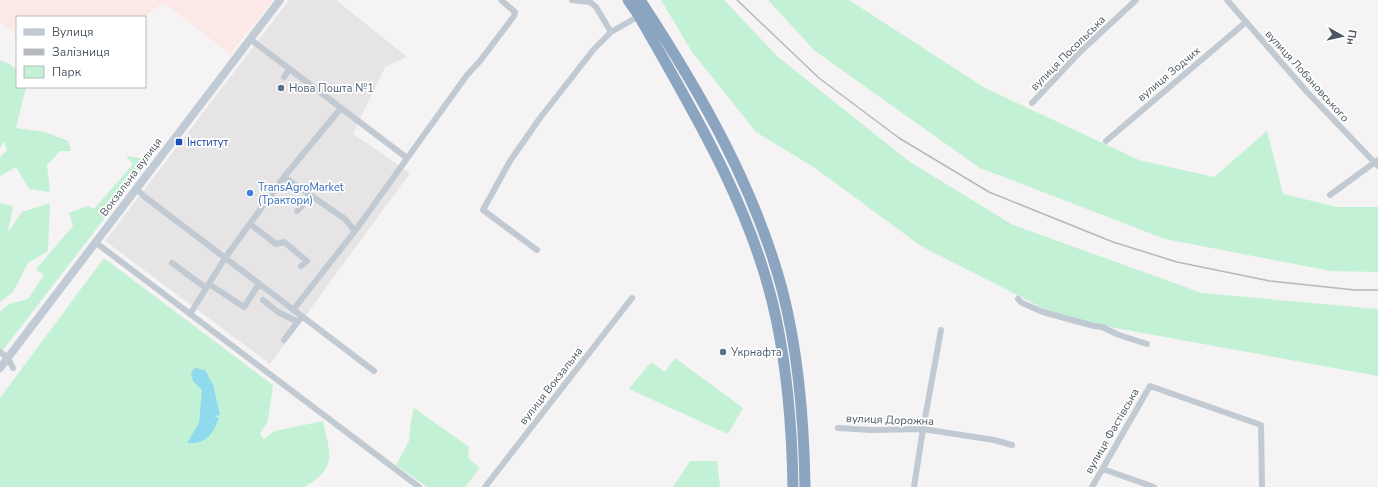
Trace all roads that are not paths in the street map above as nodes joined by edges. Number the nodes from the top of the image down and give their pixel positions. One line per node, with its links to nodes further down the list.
1 (280, 0): 11 (street, Вокзальна вулиця)
2 (501, 0): 17 (street)
3 (572, 0): 10 (street)
4 (628, 0): 8 (highway)
5 (640, 0): 55 (highway)
6 (1136, 0): 14 (street, вулиця Посольська)
7 (1227, 0): 9 (street, вулиця Лобановського)
8 (639, 16): 10 (street); 54 (highway)
9 (1246, 22): 16 (street, вулиця Зодчих); 18 (street, вулиця Лобановського)
10 (611, 32): 27 (street)
11 (250, 39): 12 (street); 20 (street, Вокзальна вулиця)
12 (290, 69): 13 (street); 15 (street)
13 (284, 77)
14 (1032, 103)
15 (341, 108): 17 (street); 19 (street)
16 (1106, 142)
17 (407, 158): 25 (street)
18 (1377, 163): 21 (street)
19 (284, 178): 22 (street); 24 (street)
20 (136, 189): 26 (street, Вокзальна вулиця); 28 (street)
21 (1330, 195)
22 (311, 196): 23 (street); 25 (street)
23 (298, 211)
24 (250, 224): 28 (street); 30 (street)
25 (355, 231): 36 (street)
26 (95, 242): 37 (street); 44 (street, Вокзальна вулиця)
27 (537, 250)
28 (225, 258): 31 (street); 32 (street)
29 (172, 263): 32 (street)
30 (301, 266)
31 (259, 284): 32 (street); 36 (street)
32 (208, 286): 37 (street)
33 (632, 298): 53 (street, вулиця Вокзальна)
34 (1018, 299): 42 (street)
35 (263, 300): 39 (street)
36 (294, 310): 38 (street)
37 (190, 314): 52 (street)
38 (303, 317): 39 (street); 47 (street)
39 (298, 322): 41 (street)
40 (941, 330): 49 (street)
41 (284, 340)
42 (1147, 344)
43 (0, 352): 44 (street)
44 (8, 358): 45 (street, Вокзальна вулиця); 46 (street)
45 (0, 368)
46 (14, 368)
47 (374, 371)
48 (838, 428): 49 (street, вулиця Дорожна)
49 (922, 429): 50 (street, вулиця Дорожна); 56 (street)
50 (1012, 445)
51 (1103, 469): 57 (street, вулиця Фастівська); 58 (street); 59 (street, вулиця Фастівська)
52 (419, 487)
53 (485, 487)
54 (793, 487)
55 (805, 487)
56 (914, 487)
57 (1092, 487)
58 (1154, 487)
59 (1262, 487)

